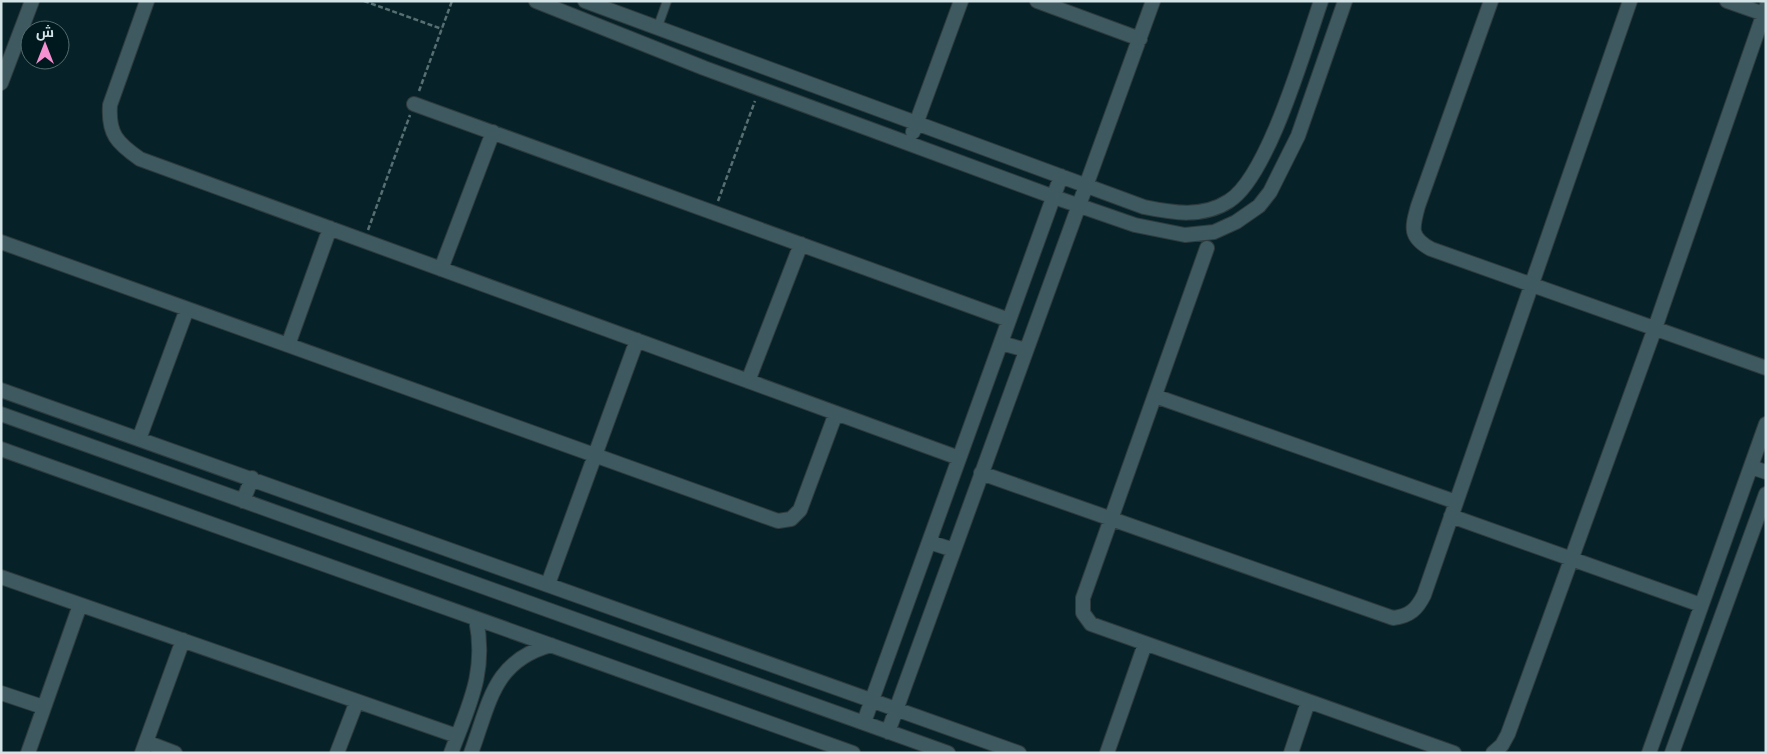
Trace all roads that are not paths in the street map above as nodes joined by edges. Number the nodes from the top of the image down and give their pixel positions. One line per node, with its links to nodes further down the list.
1 (32, 1): 20 (street)
2 (146, 1): 29 (street)
3 (536, 1): 19 (street)
4 (585, 1): 16 (street)
5 (668, 1): 16 (lane)
6 (961, 1): 22 (street)
7 (1038, 1): 17 (street)
8 (1153, 1): 17 (street)
9 (1345, 1): 15 (street)
10 (1491, 1): 34 (street)
11 (1630, 1): 34 (street)
12 (1727, 1): 14 (street)
13 (1320, 5): 15 (street); 26 (street)
14 (1765, 10): 37 (street)
15 (1340, 16): 28 (street)
16 (657, 29): 18 (street)
17 (1140, 39): 26 (street)
18 (711, 49): 19 (street); 22 (street)
19 (704, 68): 24 (street)
20 (1, 83)
21 (414, 104): 23 (street)
22 (916, 124): 24 (street); 25 (street)
23 (493, 132): 31 (street); 33 (street)
24 (909, 142): 27 (street)
25 (1061, 176): 26 (street); 27 (street)
26 (1086, 185): 28 (street)
27 (1054, 197): 28 (street); 36 (street)
28 (1078, 205): 41 (street)
29 (330, 228): 33 (street); 40 (street)
30 (1, 242): 35 (street)
31 (801, 244): 36 (street); 43 (street)
32 (1207, 248): 45 (street)
33 (441, 269): 38 (street)
34 (1531, 284): 37 (street); 61 (street)
35 (187, 309): 40 (street); 51 (street)
36 (1009, 320): 39 (street)
37 (1655, 328): 42 (street); 65 (street)
38 (637, 340): 43 (street); 53 (street)
39 (1001, 343): 41 (street); 54 (street)
40 (288, 344): 53 (street)
41 (1026, 350): 57 (street)
42 (1766, 368)
43 (748, 381): 47 (street)
44 (1, 390): 46 (street)
45 (1155, 396): 61 (street); 62 (street)
46 (22, 398): 49 (street); 51 (street)
47 (836, 413): 53 (street); 54 (street)
48 (1, 414): 49 (street)
49 (15, 419): 60 (street)
50 (1766, 424): 55 (street)
51 (138, 438): 58 (street)
52 (1, 449): 72 (street)
53 (595, 456): 68 (street)
54 (959, 458): 63 (street)
55 (1751, 467): 56 (street); 71 (street)
56 (1766, 472)
57 (981, 473): 62 (street); 64 (street)
58 (252, 478): 60 (street); 66 (street)
59 (1766, 494): 83 (street)
60 (243, 501): 69 (street)
61 (1453, 509): 62 (street); 65 (street)
62 (1111, 519): 75 (street)
63 (929, 542): 64 (street); 81 (street)
64 (954, 550): 85 (street)
65 (1573, 558): 71 (street); 101 (street)
66 (506, 570): 68 (street); 69 (street)
67 (1, 577): 70 (street)
68 (548, 584): 73 (street)
69 (499, 591): 77 (street)
70 (80, 604): 74 (street); 84 (street)
71 (1701, 605): 79 (street)
72 (476, 619): 76 (street); 88 (street)
73 (680, 632): 77 (street); 81 (street)
74 (183, 640): 80 (street); 89 (street)
75 (1146, 644): 82 (street); 98 (street)
76 (551, 645): 94 (street); 95 (street)
77 (673, 653): 86 (street)
78 (1, 693): 84 (street)
79 (1668, 698): 83 (street); 102 (street)
80 (357, 701): 88 (street); 92 (street)
81 (872, 701): 85 (street); 86 (street)
82 (1308, 702): 99 (street); 100 (street)
83 (1689, 705): 103 (street)
84 (43, 707): 90 (street)
85 (896, 710): 87 (street); 97 (street)
86 (864, 722): 87 (street)
87 (888, 732): 96 (street)
88 (457, 736): 93 (street)
89 (144, 748): 91 (street)
90 (28, 753)
91 (175, 753)
92 (337, 753)
93 (451, 753)
94 (471, 753)
95 (853, 753)
96 (948, 753)
97 (1019, 753)
98 (1107, 753)
99 (1291, 753)
100 (1454, 753)
101 (1493, 753)
102 (1649, 753)
103 (1672, 753)

